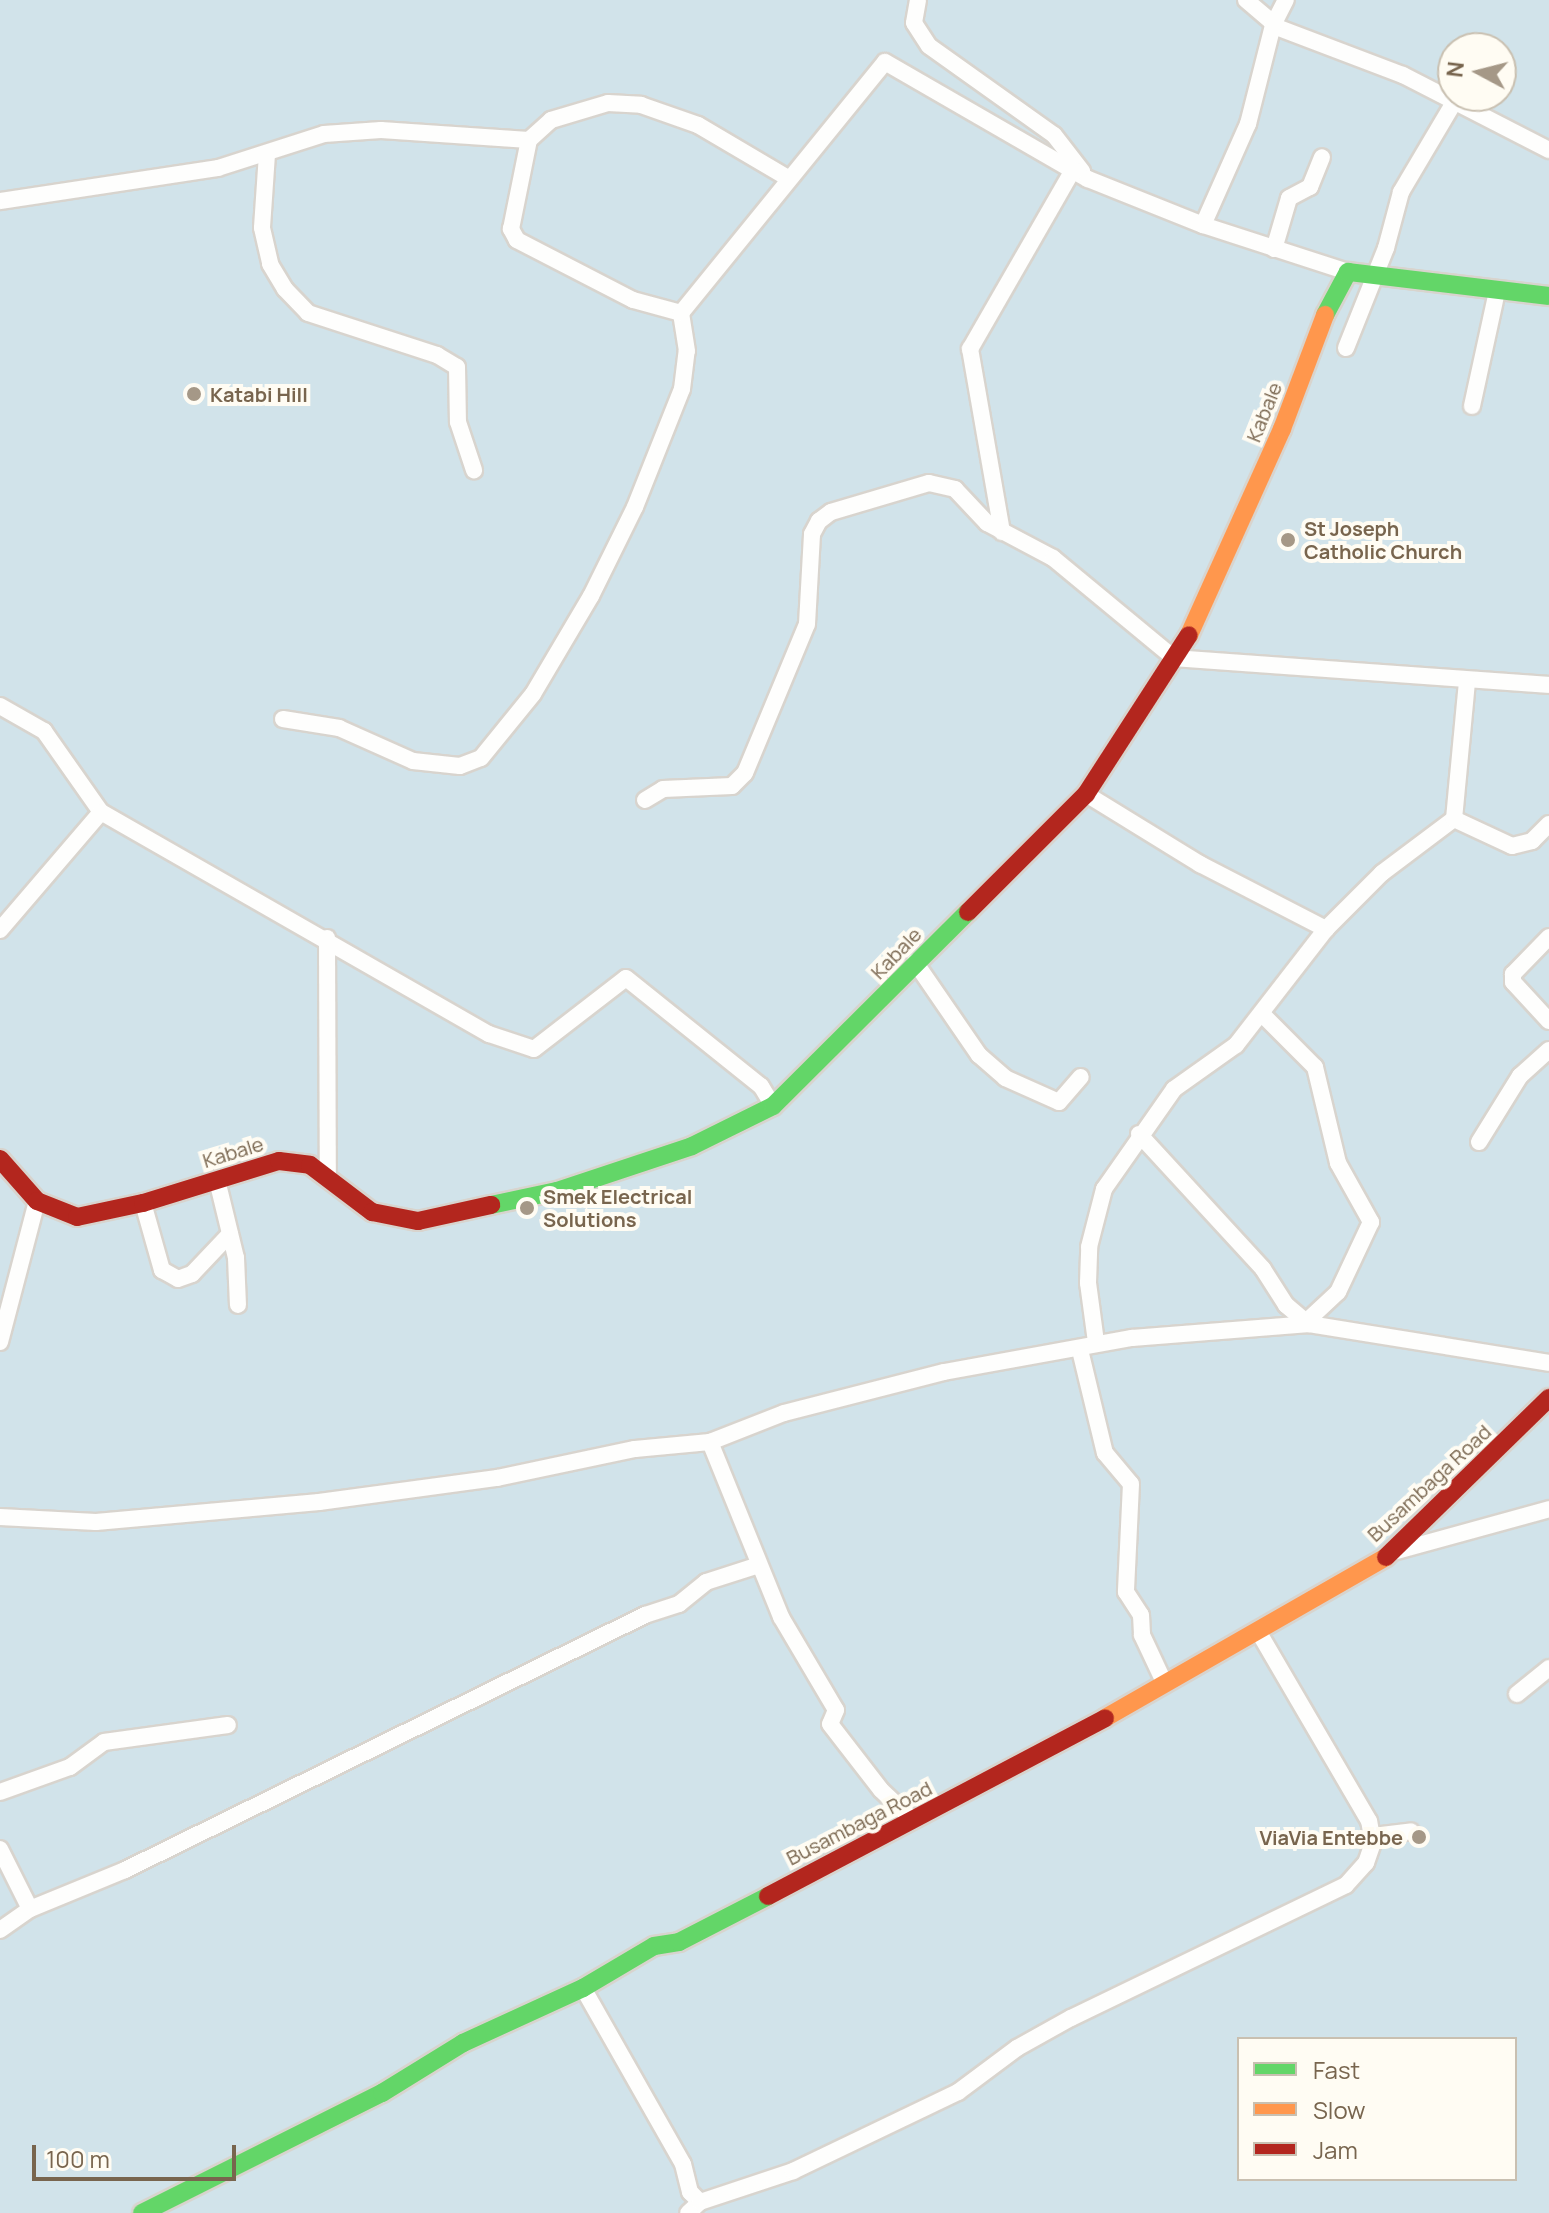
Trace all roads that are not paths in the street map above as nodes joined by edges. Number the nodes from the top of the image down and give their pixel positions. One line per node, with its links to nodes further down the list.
1 (918, 0): 12 (street)
2 (1246, 0): 4 (street)
3 (1286, 0): 4 (street)
4 (1273, 25): 5 (street); 15 (street)
5 (1437, 95)
6 (1448, 112): 18 (street)
7 (1470, 112): 9 (street)
8 (529, 140): 10 (street); 13 (street); 21 (street)
9 (1549, 150)
10 (267, 154): 14 (street); 24 (street)
11 (1322, 157): 16 (street)
12 (1081, 174): 13 (street); 15 (street); 25 (street)
13 (788, 178): 21 (street)
14 (0, 201)
15 (1203, 225): 16 (street)
16 (1274, 249): 17 (street)
17 (1348, 272): 18 (street); 26 (street, Kabale)
18 (1373, 272): 19 (street); 22 (street)
19 (1497, 291): 20 (street); 23 (street)
20 (1549, 296)
21 (681, 313): 30 (street)
22 (1346, 348)
23 (1472, 406)
24 (474, 470)
25 (1002, 532): 26 (street); 32 (street)
26 (1174, 658): 27 (street); 31 (street, Kabale)
27 (1467, 681): 28 (street); 34 (street)
28 (1549, 685)
29 (0, 706): 33 (street)
30 (283, 719)
31 (1086, 794): 36 (street); 40 (street, Kabale)
32 (645, 800)
33 (101, 812): 37 (street); 39 (street)
34 (1454, 819): 35 (street); 36 (street)
35 (1549, 824)
36 (1326, 929): 41 (street)
37 (0, 930)
38 (1549, 937): 42 (street)
39 (327, 938): 45 (street); 49 (street)
40 (915, 962): 44 (street); 45 (street, Kabale)
41 (1262, 1014): 46 (street); 55 (street)
42 (1549, 1021)
43 (1549, 1050): 47 (street)
44 (1081, 1077)
45 (773, 1106): 49 (street, Kabale)
46 (1139, 1134): 55 (street); 57 (street)
47 (1479, 1142)
48 (0, 1159): 51 (street, Kabale)
49 (328, 1177): 50 (street, Kabale)
50 (217, 1180): 52 (street, Kabale); 53 (street)
51 (37, 1201): 52 (street, Kabale); 56 (street)
52 (143, 1203): 53 (street)
53 (230, 1234): 54 (street)
54 (238, 1305)
55 (1308, 1322): 57 (street); 59 (street)
56 (0, 1342)
57 (1096, 1342): 58 (street)
58 (1080, 1350): 61 (street); 68 (street)
59 (1549, 1363)
60 (1549, 1398): 64 (street, Busambaga Road)
61 (710, 1442): 63 (street); 65 (street)
62 (1549, 1509): 64 (street)
63 (0, 1517)
64 (1392, 1553): 66 (street, Busambaga Road)
65 (759, 1565): 72 (street); 76 (street)
66 (1259, 1633): 68 (street, Busambaga Road); 74 (street)
67 (1549, 1668): 69 (street)
68 (1165, 1684): 72 (street, Busambaga Road)
69 (1517, 1694)
70 (228, 1725): 71 (street)
71 (0, 1792)
72 (913, 1820): 78 (street, Busambaga Road)
73 (1411, 1831): 74 (street)
74 (1373, 1836): 79 (street)
75 (0, 1849): 76 (street)
76 (30, 1909): 77 (street)
77 (0, 1930)
78 (583, 1988): 79 (street); 80 (street, Busambaga Road)
79 (694, 2208)
80 (142, 2213)

